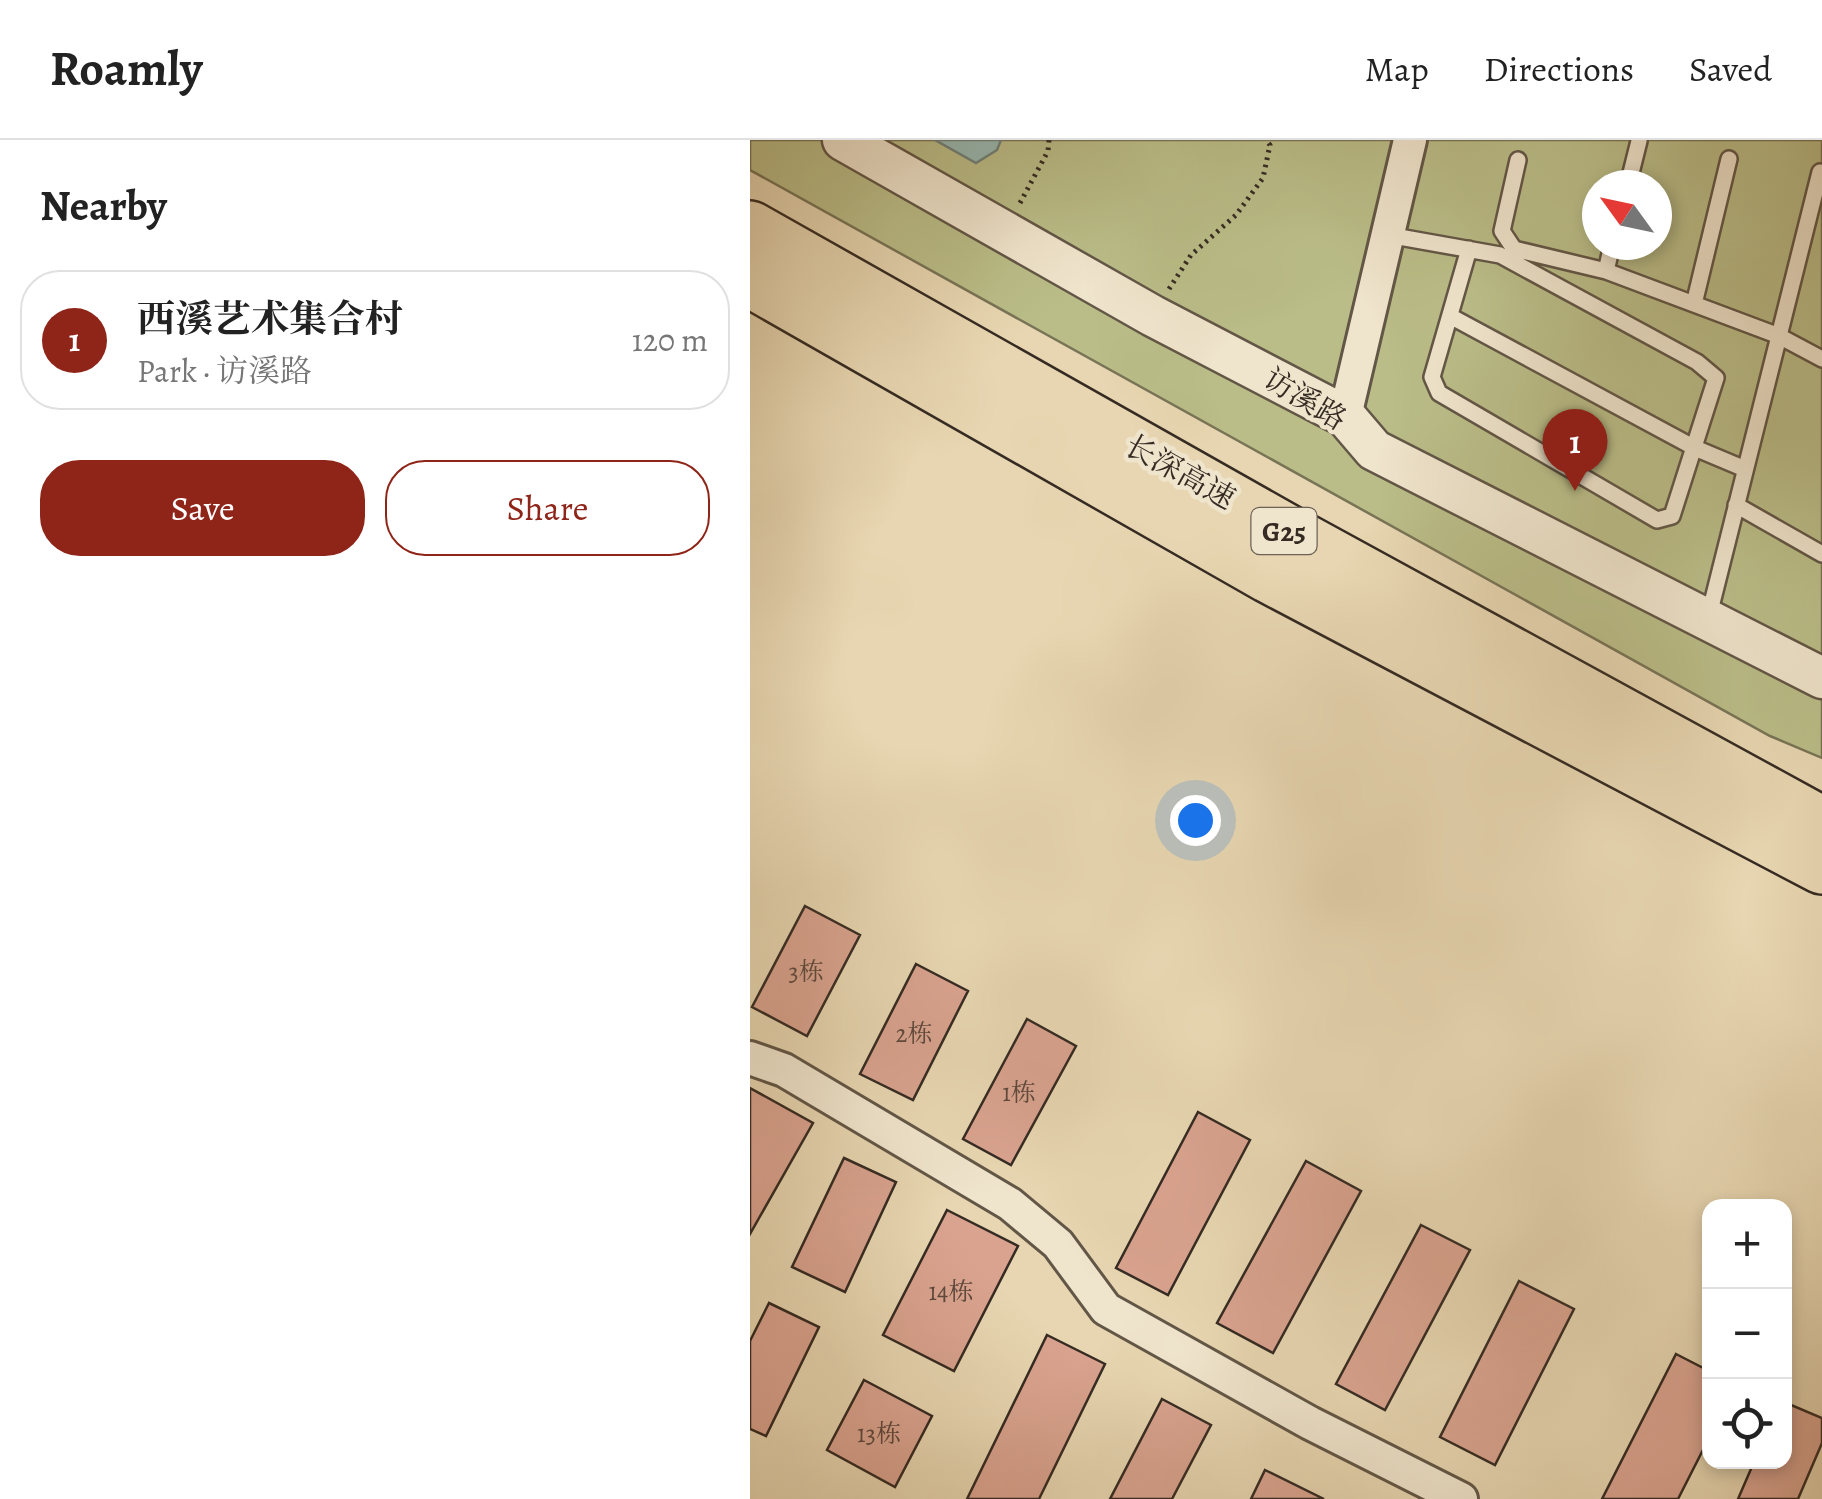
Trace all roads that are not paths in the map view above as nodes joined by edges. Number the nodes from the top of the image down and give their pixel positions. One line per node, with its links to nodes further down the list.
1 (843, 140): 18 (street, 访溪路)
2 (1410, 140): 9 (street)
3 (1639, 140): 6 (lane)
4 (1729, 159): 14 (lane)
5 (1518, 160): 12 (lane)
6 (1632, 170)
7 (1820, 172): 16 (lane)
8 (750, 229): 25 (highway, 长深高速 / G25)
9 (1388, 235): 10 (lane); 18 (street)
10 (1469, 250): 15 (lane); 19 (lane)
11 (1609, 260): 12 (lane)
12 (1606, 271): 14 (lane)
13 (750, 279): 26 (highway, 长深高速 / G25)
14 (1694, 304): 16 (lane)
15 (1450, 316): 19 (lane); 19 (lane)
16 (1778, 336): 17 (lane); 20 (lane)
17 (1822, 359)
18 (1345, 416): 23 (street, 访溪路)
19 (1695, 448): 20 (lane)
20 (1745, 469): 21 (lane)
21 (1736, 505): 22 (lane); 23 (lane)
22 (1822, 554)
23 (1708, 619): 24 (street, 访溪路)
24 (1822, 678)
25 (1822, 826)
26 (1822, 866)
27 (750, 1058): 28 (street)
28 (1460, 1499)

